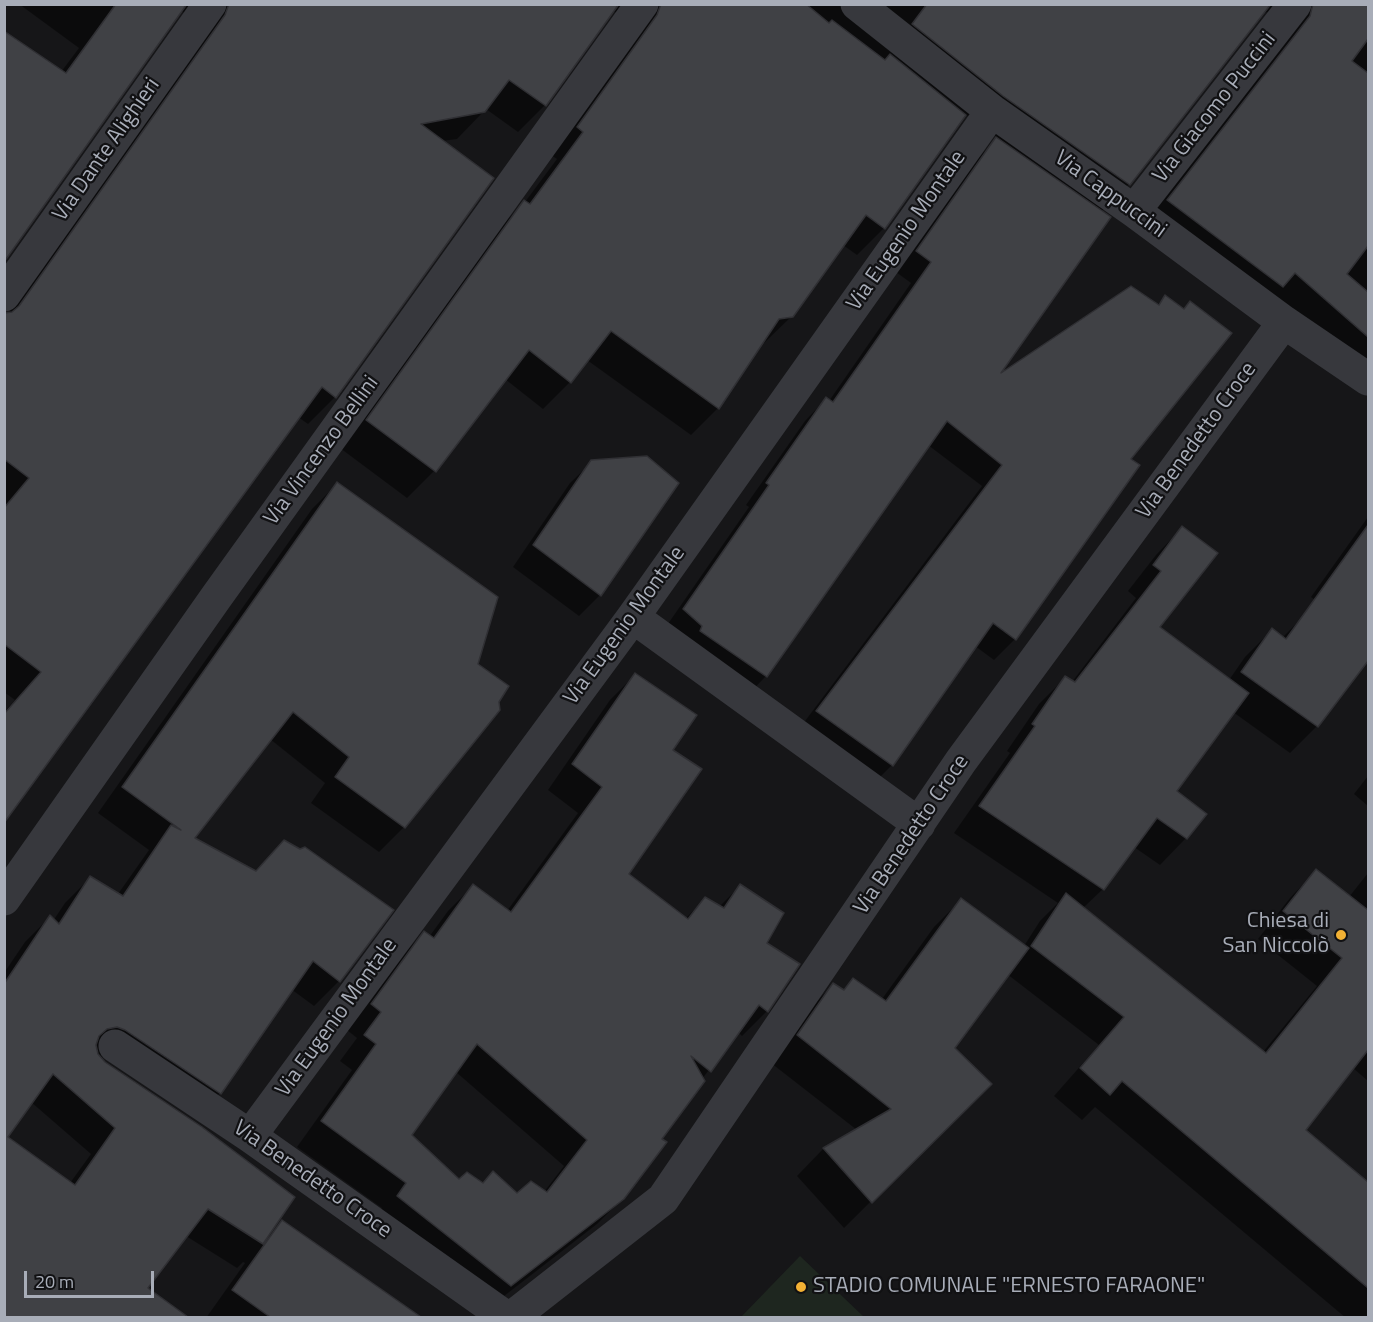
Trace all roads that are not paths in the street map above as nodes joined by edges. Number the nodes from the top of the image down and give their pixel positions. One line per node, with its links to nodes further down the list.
1 (210, 4): 7 (street, Via Dante Alighieri)
2 (642, 4): 12 (street, Via Vincenzo Bellini)
3 (1296, 4): 6 (street, Via Giacomo Puccini)
4 (878, 11): 5 (street, Via Cappuccini)
5 (992, 111): 6 (street, Via Cappuccini); 10 (street, Via Eugenio Montale)
6 (1134, 212): 8 (street, Via Cappuccini)
7 (4, 295)
8 (1284, 322): 9 (street, Via Cappuccini); 11 (street, Via Benedetto Croce)
9 (1368, 379)
10 (633, 617): 11 (street); 14 (street, Via Eugenio Montale)
11 (919, 824): 15 (street, Via Benedetto Croce)
12 (4, 900)
13 (115, 1046): 14 (street, Via Benedetto Croce)
14 (250, 1136): 15 (street, Via Benedetto Croce)
15 (509, 1317)

